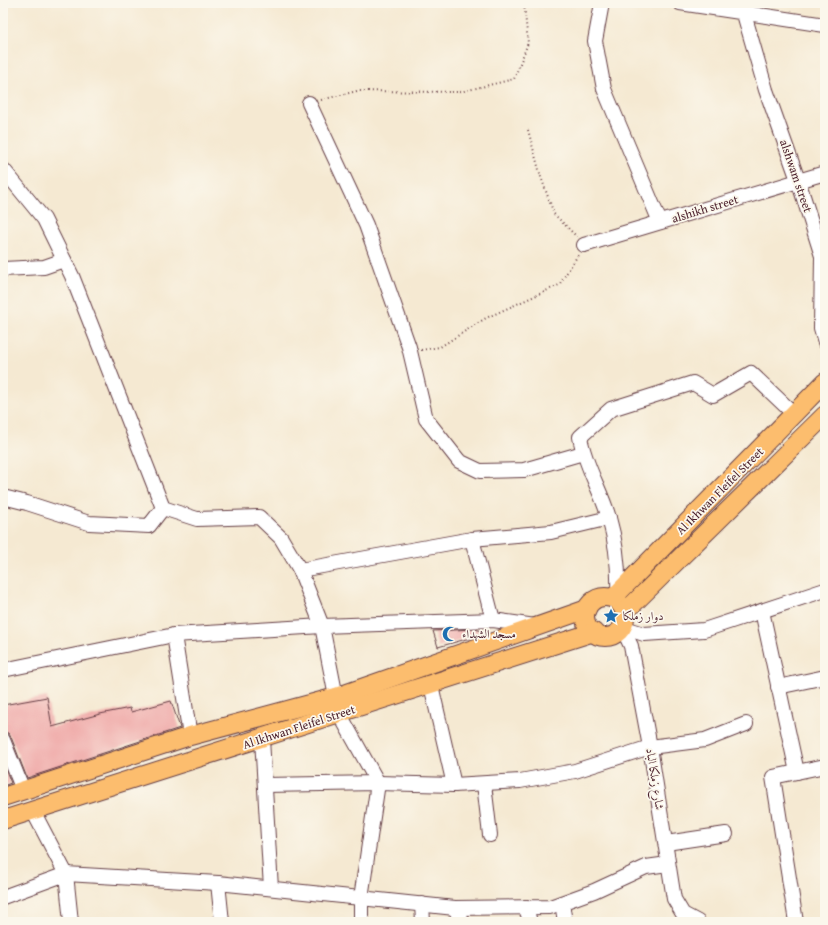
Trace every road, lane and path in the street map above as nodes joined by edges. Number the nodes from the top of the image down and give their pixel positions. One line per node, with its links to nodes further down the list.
1 (524, 3): 6 (path)
2 (602, 3): 11 (street)
3 (680, 3): 4 (street)
4 (744, 14): 5 (street); 10 (street, alshwam street)
5 (825, 25)
6 (309, 103): 16 (street)
7 (528, 130): 12 (path)
8 (3, 169): 13 (street)
9 (825, 173): 10 (street, alshikh street)
10 (798, 180): 11 (street, alshikh street); 15 (street, alshwam street)
11 (660, 222): 12 (street, alshikh street)
12 (584, 245): 16 (path)
13 (64, 260): 14 (street); 22 (street)
14 (3, 269)
15 (825, 342)
16 (410, 351): 20 (street)
17 (825, 382): 18 (main road, Al Ikhwan Fleifel Street)
18 (795, 415): 20 (street); 27 (main road, Al Ikhwan Fleifel Street)
19 (825, 415): 31 (main road, Al Ikhwan Fleifel Street)
20 (583, 453): 23 (street)
21 (3, 497): 22 (street)
22 (163, 508): 25 (street)
23 (609, 518): 24 (street); 27 (street)
24 (472, 539): 25 (street); 30 (street)
25 (300, 570): 32 (street)
26 (825, 590): 29 (street)
27 (615, 596): 28 (main road); 31 (main road)
28 (587, 609): 33 (main road, Al Ikhwan Fleifel Street); 34 (main road)
29 (762, 611): 31 (street); 39 (street)
30 (493, 620): 32 (street); 33 (street)
31 (623, 620): 34 (main road); 45 (street, شارع زملكا الباد)
32 (322, 626): 35 (street); 40 (street)
33 (537, 626): 40 (main road, Al Ikhwan Fleifel Street)
34 (594, 632): 38 (main road, Al Ikhwan Fleifel Street)
35 (174, 635): 36 (street); 42 (street)
36 (3, 670)
37 (825, 677): 39 (street)
38 (431, 685): 40 (main road, Al Ikhwan Fleifel Street); 51 (street)
39 (778, 688): 47 (street)
40 (337, 705): 42 (main road, Al Ikhwan Fleifel Street); 43 (main road, Al Ikhwan Fleifel Street); 48 (street)
41 (746, 724): 45 (street)
42 (190, 736): 52 (main road, Al Ikhwan Fleifel Street)
43 (262, 739): 50 (street); 54 (main road, Al Ikhwan Fleifel Street)
44 (4, 746): 52 (street)
45 (650, 747): 49 (street); 58 (street, شارع زملكا الباد)
46 (825, 766): 47 (street)
47 (797, 772): 78 (street)
48 (378, 782): 50 (street); 51 (street); 64 (street)
49 (484, 784): 51 (street); 56 (street)
50 (265, 785): 62 (street)
51 (454, 785)
52 (23, 790): 53 (main road, Al Ikhwan Fleifel Street)
53 (3, 796)
54 (33, 811): 55 (main road, Al Ikhwan Fleifel Street); 60 (street)
55 (3, 820)
56 (490, 834)
57 (726, 834): 58 (street)
58 (666, 843): 59 (street, شارع زملكا الباد)
59 (668, 864): 65 (street); 69 (street, شارع زملكا الباد)
60 (66, 874): 61 (street); 63 (street); 70 (street)
61 (218, 883): 62 (street); 71 (street)
62 (271, 888): 64 (street)
63 (3, 897)
64 (361, 898): 66 (street); 72 (street)
65 (562, 903): 67 (street); 76 (street)
66 (422, 904): 68 (street); 73 (street)
67 (526, 907): 68 (street); 75 (street)
68 (455, 908): 74 (street)
69 (684, 918): 77 (street, شارع زملكا الباد)
70 (71, 922)
71 (222, 922)
72 (360, 922)
73 (423, 922)
74 (462, 922)
75 (530, 922)
76 (565, 922)
77 (698, 922)
78 (796, 922)

